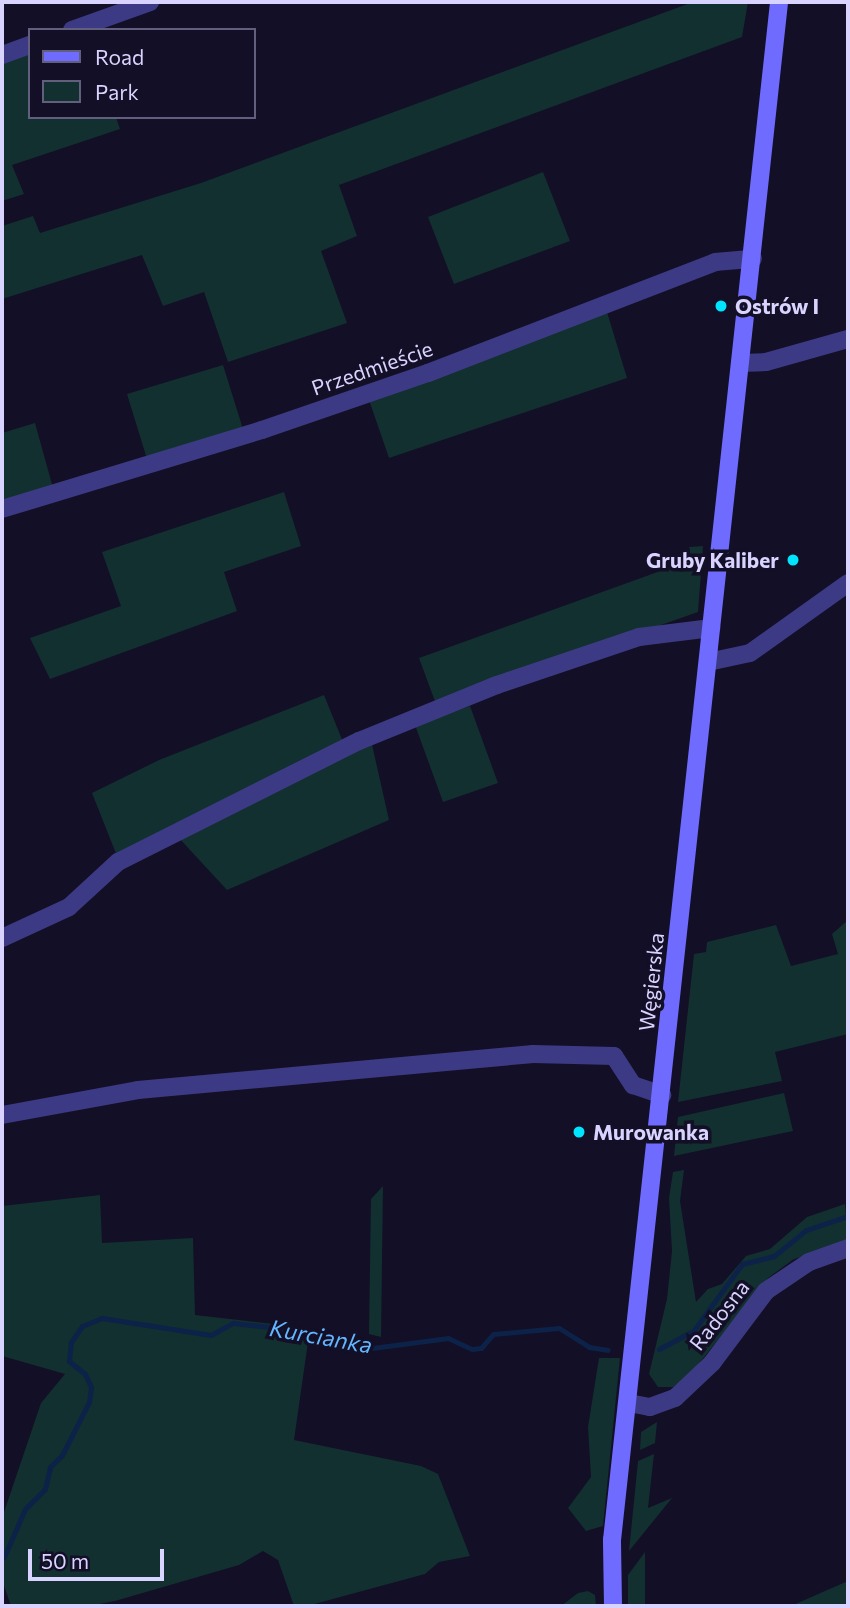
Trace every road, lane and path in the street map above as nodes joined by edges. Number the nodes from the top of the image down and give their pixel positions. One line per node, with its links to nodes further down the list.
1 (150, 2): 3 (street)
2 (779, 2): 6 (main road, Węgierska)
3 (78, 28)
4 (28, 46): 5 (street)
5 (2, 55)
6 (753, 259): 8 (main road, Węgierska); 9 (street, Przedmieście)
7 (848, 339): 8 (street)
8 (740, 363): 11 (main road, Węgierska)
9 (2, 509)
10 (848, 583): 12 (street)
11 (711, 628): 12 (main road, Węgierska); 13 (street)
12 (708, 662): 14 (main road, Węgierska)
13 (2, 938)
14 (662, 1096): 15 (street); 17 (main road, Węgierska)
15 (2, 1115)
16 (848, 1248): 17 (street, Radosna)
17 (629, 1403): 18 (main road, Węgierska)
18 (613, 1606)

